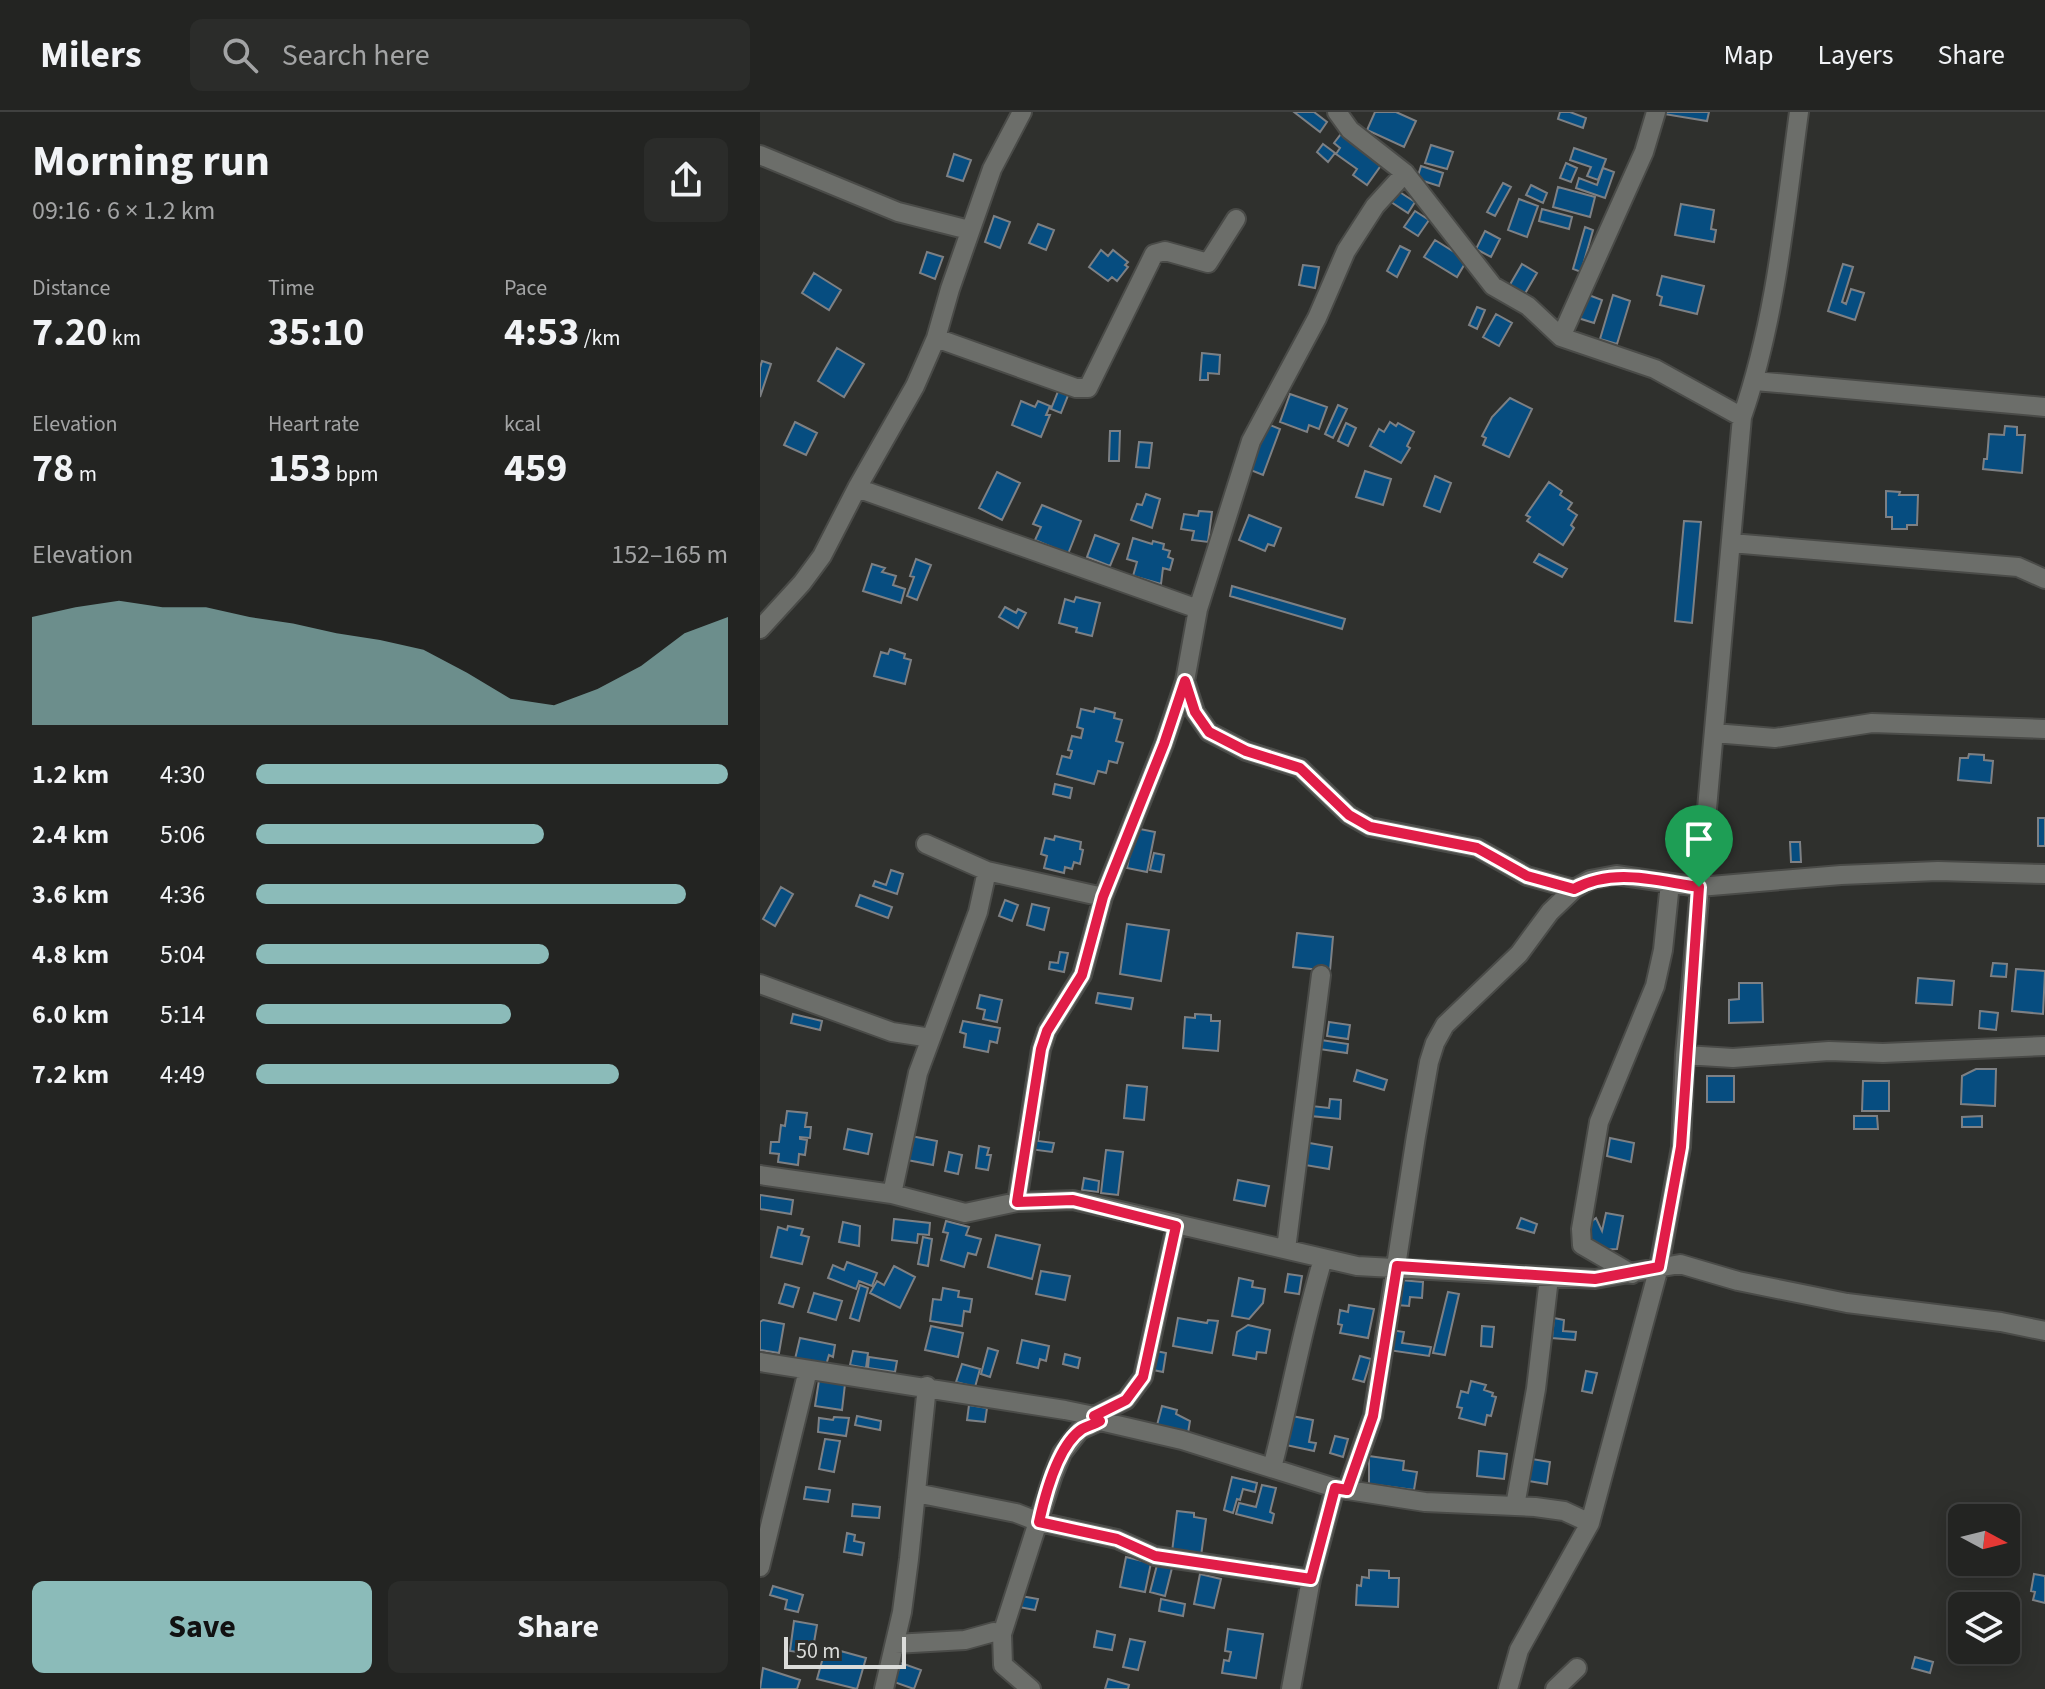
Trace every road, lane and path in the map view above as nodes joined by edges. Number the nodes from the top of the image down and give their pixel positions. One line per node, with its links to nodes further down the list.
1 (1022, 112): 8 (street)
2 (1337, 112): 6 (street)
3 (1656, 112): 9 (street)
4 (1799, 112): 11 (street)
5 (760, 155): 8 (street)
6 (1405, 173): 9 (street); 17 (street)
7 (1236, 219): 10 (street)
8 (969, 230): 10 (street)
9 (1561, 337): 13 (street)
10 (936, 338): 14 (street)
11 (1755, 381): 12 (street); 13 (street)
12 (2045, 407)
13 (1742, 417): 15 (street)
14 (857, 488): 17 (street); 18 (street)
15 (1731, 543): 16 (street); 21 (street)
16 (2045, 579)
17 (1198, 609): 19 (street)
18 (760, 629)
19 (1185, 681): 27 (street); 28 (street)
20 (2045, 729): 21 (street)
21 (1714, 733): 26 (street)
22 (926, 844): 23 (street)
23 (987, 871): 28 (street); 31 (street)
24 (2045, 874): 26 (street)
25 (1670, 883): 26 (street); 27 (street); 42 (street)
26 (1699, 887): 33 (street)
27 (1574, 889): 40 (street)
28 (1103, 897): 36 (street)
29 (1321, 975): 38 (street)
30 (760, 984): 31 (street)
31 (931, 1038): 35 (street)
32 (2045, 1046): 33 (street)
33 (1685, 1055): 41 (street)
34 (760, 1175): 35 (street)
35 (892, 1194): 36 (street)
36 (1017, 1202): 37 (street)
37 (1176, 1226): 38 (street); 48 (street)
38 (1286, 1249): 39 (street)
39 (1323, 1259): 40 (street); 49 (street)
40 (1397, 1266): 43 (street); 50 (street)
41 (1659, 1267): 42 (street); 44 (street); 54 (street)
42 (1632, 1274): 43 (street)
43 (1549, 1278): 52 (street)
44 (2045, 1331)
45 (760, 1362): 46 (street)
46 (808, 1370): 47 (street); 55 (street)
47 (927, 1386): 48 (street); 51 (street)
48 (1097, 1419): 49 (street); 53 (street)
49 (1272, 1468): 50 (street)
50 (1341, 1489): 52 (street); 56 (street)
51 (916, 1493): 53 (street); 58 (street)
52 (1515, 1506): 54 (street)
53 (1039, 1522): 56 (street); 57 (street)
54 (1590, 1523): 63 (street)
55 (760, 1567)
56 (1311, 1579): 62 (street)
57 (1002, 1634): 58 (street); 61 (street)
58 (895, 1644): 60 (street)
59 (1577, 1668): 64 (street)
60 (884, 1689)
61 (1031, 1689)
62 (1291, 1689)
63 (1508, 1689)
64 (1555, 1689)

